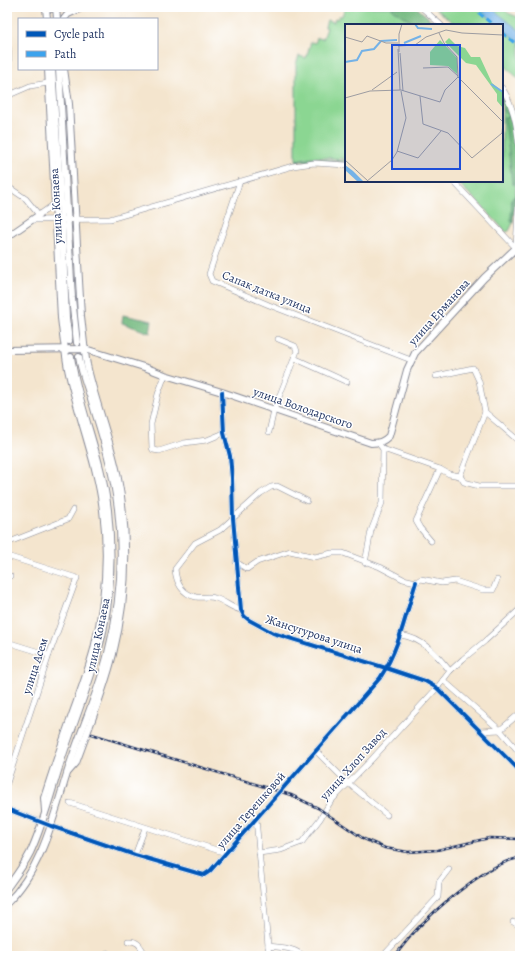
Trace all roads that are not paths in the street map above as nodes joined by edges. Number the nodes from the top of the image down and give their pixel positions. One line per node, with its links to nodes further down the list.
1 (87, 7): 4 (main road); 7 (main road)
2 (421, 7): 8 (street)
3 (46, 8): 4 (main road); 5 (main road)
4 (56, 8): 6 (main road)
5 (47, 18)
6 (57, 18)
7 (65, 18)
8 (440, 24)
9 (7, 32): 10 (street)
10 (7, 40): 11 (street)
11 (9, 59)
12 (48, 70): 16 (main road)
13 (52, 70): 29 (main road, улица Конаева)
14 (59, 70): 29 (main road, улица Конаева)
15 (64, 70): 27 (main road, улица Конаева)
16 (48, 83): 18 (street); 25 (main road)
17 (503, 90): 19 (street)
18 (7, 96)
19 (520, 159)
20 (345, 164): 22 (street)
21 (520, 173): 31 (street)
22 (240, 181): 27 (street); 42 (street, Сапак датка улица)
23 (454, 182): 31 (street)
24 (7, 186): 26 (street)
25 (56, 203): 26 (street); 29 (main road)
26 (40, 215): 28 (main road)
27 (76, 219): 29 (street); 37 (main road, улица Конаева)
28 (32, 220): 29 (street); 30 (main road)
29 (62, 220): 34 (main road, улица Конаева); 35 (main road, улица Конаева); 36 (main road)
30 (7, 237)
31 (518, 249): 32 (main road); 42 (main road, улица Ерманова)
32 (520, 260)
33 (278, 339): 41 (street)
34 (69, 342)
35 (76, 346): 36 (main road, улица Володарского); 37 (main road, улица Володарского)
36 (65, 349): 38 (main road, улица Володарского); 87 (main road)
37 (85, 349): 43 (main road, улица Володарского); 82 (main road, улица Конаева)
38 (7, 350)
39 (71, 357): 87 (main road, улица Конаева)
40 (79, 357): 82 (main road, улица Конаева)
41 (294, 358): 45 (street); 47 (street)
42 (411, 360): 52 (main road, улица Ерманова)
43 (165, 375): 46 (main road, улица Володарского); 50 (street)
44 (436, 376): 48 (street)
45 (347, 382)
46 (222, 392): 47 (main road, улица Володарского); 50 (street)
47 (274, 410): 49 (street); 52 (main road, улица Володарского)
48 (485, 412): 51 (street); 55 (street)
49 (269, 432)
50 (224, 433): 59 (street)
51 (520, 442)
52 (378, 443): 53 (street)
53 (383, 449): 54 (street); 64 (street)
54 (440, 469): 55 (street); 60 (street)
55 (460, 476): 56 (street)
56 (520, 486)
57 (307, 501): 59 (street)
58 (73, 510): 61 (street)
59 (234, 518): 63 (street); 68 (street)
60 (432, 540)
61 (7, 544)
62 (7, 556): 71 (street, улица Асем)
63 (236, 562): 64 (street); 68 (street)
64 (365, 562): 66 (street)
65 (497, 580): 66 (street)
66 (416, 582): 69 (street, улица Терешковой)
67 (520, 609): 73 (street, улица Хлоп Завод)
68 (241, 610): 72 (street, Жансугурова улица)
69 (400, 636): 72 (street, улица Терешковой); 73 (street)
70 (7, 642): 71 (street)
71 (49, 655): 83 (street, улица Асем)
72 (386, 668): 75 (street, Жансугурова улица); 79 (street, улица Терешковой)
73 (450, 671): 74 (street, улица Хлоп Завод)
74 (443, 680): 75 (street, улица Хлоп Завод); 77 (street)
75 (437, 688): 78 (street, Жансугурова улица); 84 (street, улица Хлоп Завод)
76 (520, 713): 77 (street)
77 (500, 730): 78 (street); 80 (street)
78 (480, 731): 81 (street, Жансугурова улица)
79 (316, 751): 84 (street); 89 (street, улица Терешковой)
80 (520, 753)
81 (520, 771)
82 (68, 772): 91 (main road, улица Конаева)
83 (7, 783)
84 (348, 783): 88 (street); 94 (street, улица Хлоп Завод)
85 (70, 803): 92 (street)
86 (7, 809): 90 (street, улица Терешковой)
87 (45, 812): 90 (main road, улица Конаева)
88 (387, 815)
89 (256, 819): 93 (street, улица Терешковой); 94 (street)
90 (42, 822): 91 (street, улица Терешковой); 97 (main road, улица Конаева)
91 (51, 826): 95 (street, улица Терешковой); 98 (main road, улица Конаева)
92 (145, 828): 93 (street); 95 (street)
93 (226, 853): 95 (street, улица Терешковой)
94 (259, 853): 102 (street)
95 (135, 855)
96 (449, 869): 106 (street)
97 (7, 888)
98 (7, 903)
99 (513, 922): 100 (street)
100 (520, 926)
101 (128, 941): 103 (street)
102 (268, 946): 104 (street); 105 (street)
103 (146, 956)
104 (269, 956)
105 (303, 956)
106 (383, 956)

